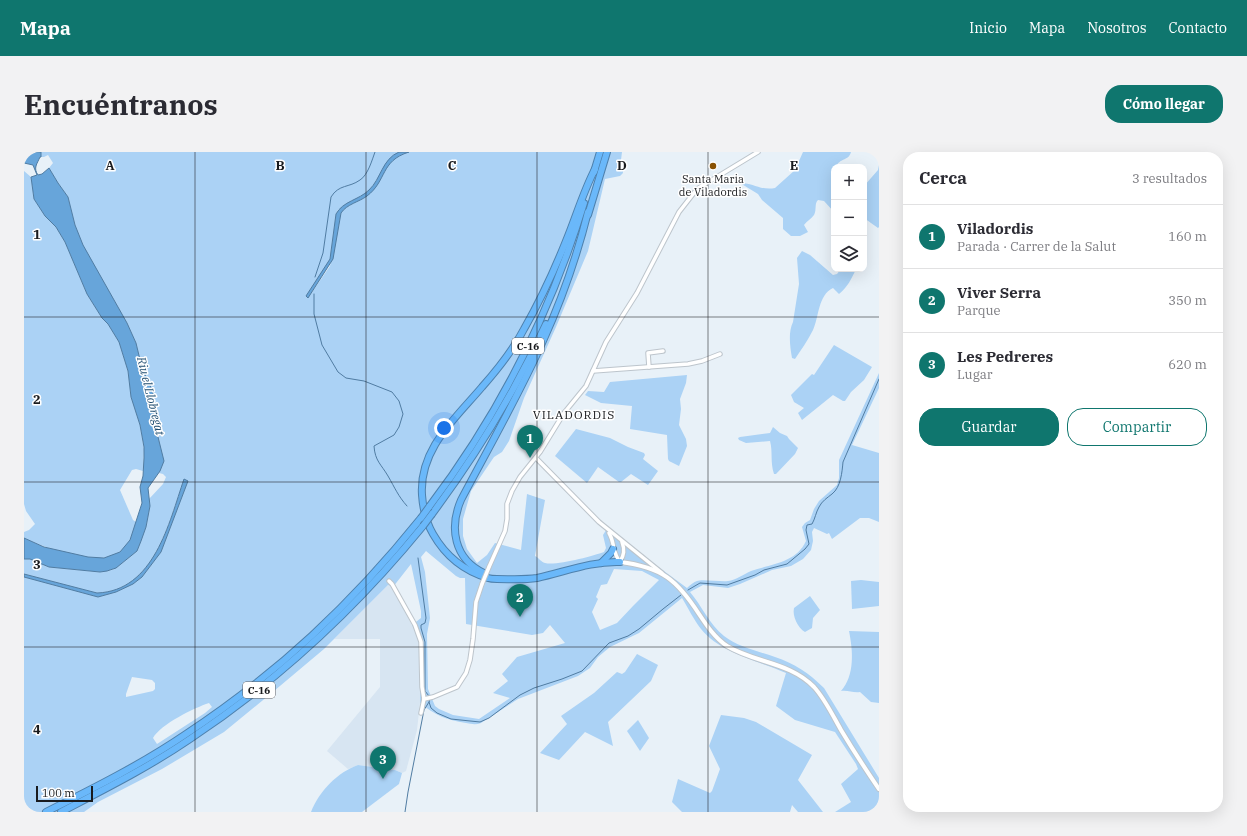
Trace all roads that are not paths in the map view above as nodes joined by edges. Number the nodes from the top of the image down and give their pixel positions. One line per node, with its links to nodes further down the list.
1 (600, 152): 4 (highway, C-16)
2 (607, 152): 5 (highway, C-16)
3 (758, 152): 9 (street)
4 (595, 169): 17 (highway); 22 (highway, C-16, bridge)
5 (588, 212): 17 (highway); 23 (highway, C-16, bridge)
6 (663, 351): 8 (street)
7 (720, 354): 8 (street)
8 (649, 367): 9 (street)
9 (593, 371): 10 (street)
10 (536, 458): 11 (street); 19 (street, bridge)
11 (609, 532): 12 (street); 13 (street)
12 (621, 541): 14 (street); 16 (street)
13 (613, 549): 14 (street); 15 (highway)
14 (620, 562): 15 (highway); 16 (street)
15 (601, 563): 17 (highway)
16 (665, 576): 21 (street)
17 (496, 579)
18 (389, 581): 19 (street)
19 (426, 699): 20 (street)
20 (421, 713)
21 (879, 789)
22 (46, 812)
23 (61, 812)

